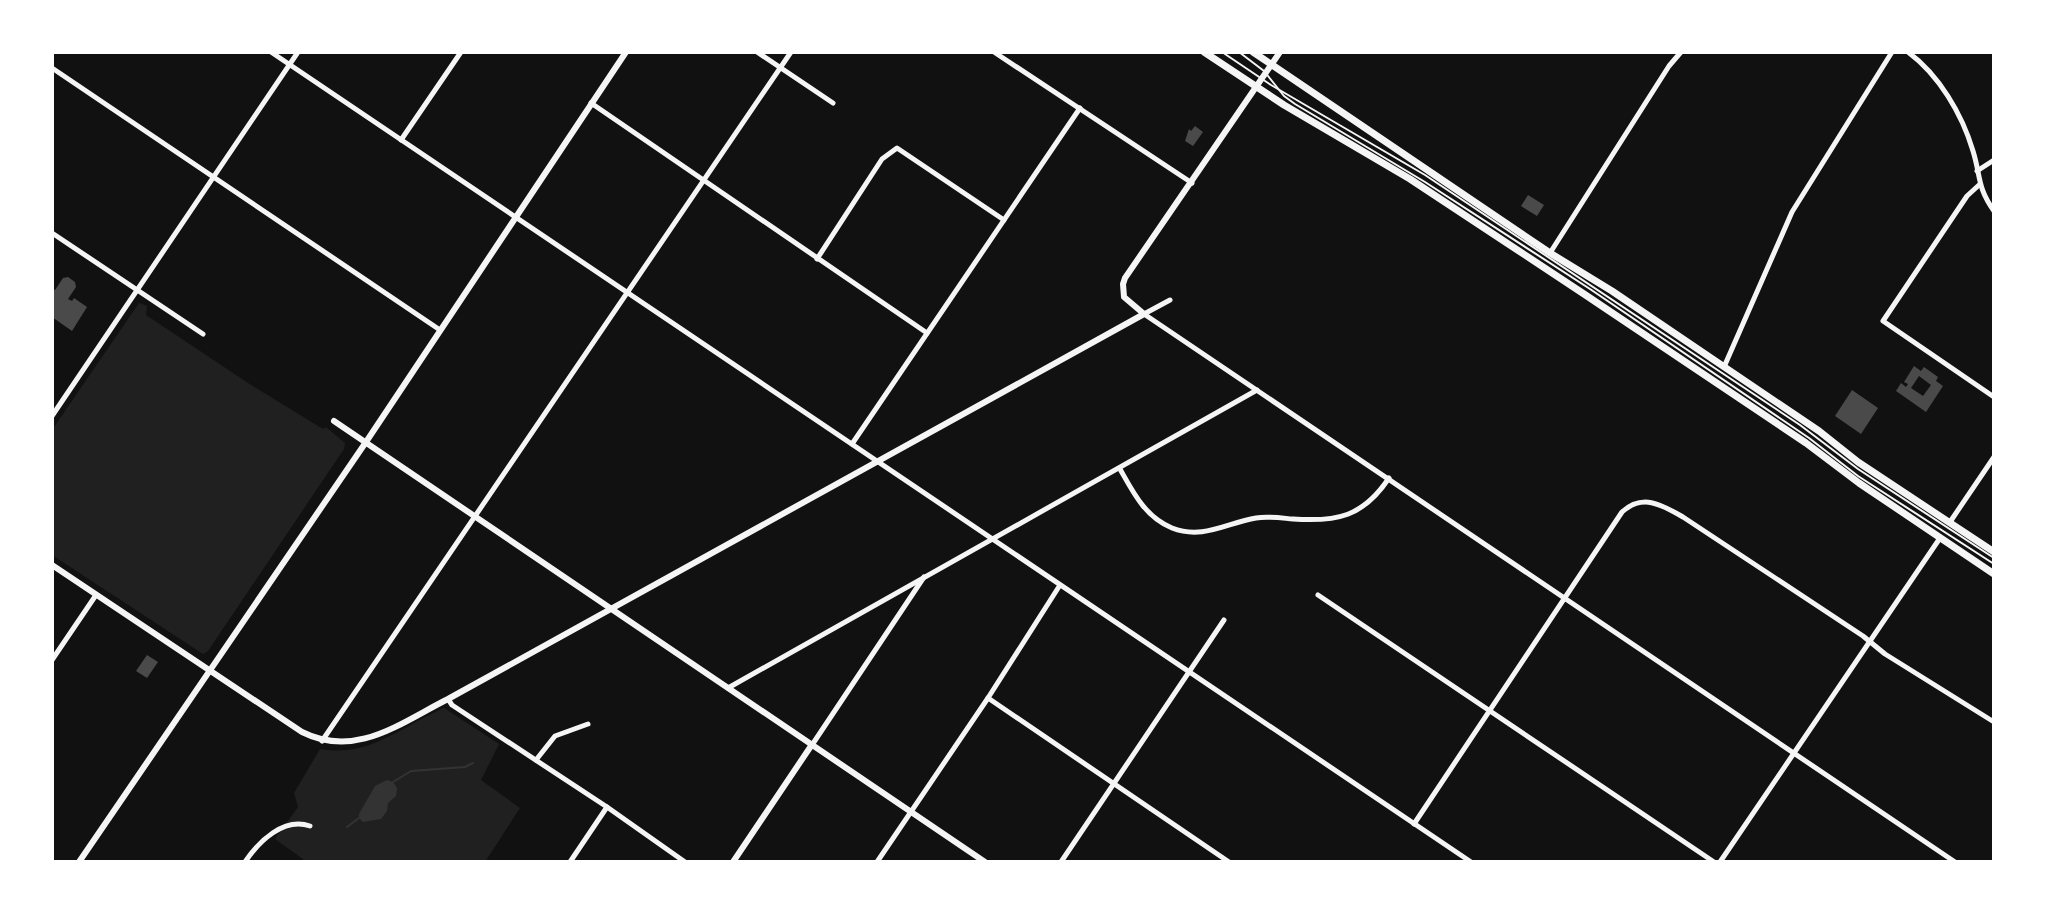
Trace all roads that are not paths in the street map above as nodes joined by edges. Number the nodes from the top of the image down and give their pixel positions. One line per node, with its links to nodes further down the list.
1 (271, 52): 16 (street)
2 (298, 52): 16 (street)
3 (461, 52): 26 (street)
4 (626, 52): 23 (street)
5 (757, 52): 19 (street)
6 (791, 52): 19 (street)
7 (994, 52): 25 (street)
8 (1204, 52): 21 (main road)
9 (1222, 52): 20 (lane)
10 (1239, 52): 20 (lane)
11 (1253, 52): 17 (main road)
12 (1280, 52): 17 (street)
13 (1681, 52): 37 (street)
14 (1892, 52): 46 (street)
15 (1908, 52): 28 (street)
16 (289, 64): 26 (street); 29 (street)
17 (1272, 65): 20 (street); 37 (main road)
18 (52, 68): 29 (street)
19 (781, 68): 24 (street); 30 (street)
20 (1264, 76): 21 (street); 22 (lane); 22 (lane)
21 (1256, 88): 31 (street); 59 (main road)
22 (1279, 89): 62 (lane); 63 (lane)
23 (591, 103): 30 (street); 34 (street)
24 (833, 103)
25 (1080, 108): 31 (street); 35 (street)
26 (401, 140): 34 (street)
27 (1994, 160): 28 (street)
28 (1977, 171): 32 (street)
29 (213, 177): 39 (street); 43 (street)
30 (705, 179): 38 (street); 40 (street)
31 (1192, 183): 42 (street)
32 (1979, 185): 33 (street); 48 (street)
33 (1994, 211)
34 (516, 217): 40 (street); 43 (street)
35 (1004, 220): 38 (street); 44 (street)
36 (52, 233): 39 (street)
37 (1550, 253): 46 (main road)
38 (817, 259): 44 (street)
39 (137, 290): 45 (street); 49 (street)
40 (627, 293): 52 (street); 57 (street)
41 (1170, 300): 42 (street)
42 (1144, 314): 47 (street); 54 (street)
43 (440, 330): 51 (street)
44 (927, 333): 52 (street)
45 (203, 334)
46 (1724, 367): 58 (main road)
47 (1258, 390): 55 (street); 56 (street)
48 (1994, 397)
49 (52, 416)
50 (334, 421): 51 (street)
51 (366, 442): 57 (street); 75 (street)
52 (852, 444): 54 (street)
53 (1994, 457): 58 (street)
54 (877, 461): 60 (street); 71 (street)
55 (1120, 469): 56 (street); 60 (street)
56 (1389, 478): 70 (street)
57 (474, 517): 71 (street); 83 (street)
58 (1950, 523): 61 (main road)
59 (1940, 538): 65 (main road); 73 (street)
60 (993, 540): 66 (street); 67 (street)
61 (1994, 552)
62 (1994, 558)
63 (1994, 564)
64 (52, 565): 68 (street)
65 (1994, 574)
66 (925, 576): 77 (street); 84 (street)
67 (1060, 585): 76 (street); 78 (street)
68 (96, 595): 74 (street); 75 (street)
69 (1318, 595): 80 (street)
70 (1566, 599): 73 (street); 80 (street); 85 (street)
71 (609, 609): 77 (street); 79 (street)
72 (1224, 620): 76 (street)
73 (1870, 642): 81 (street); 85 (street)
74 (52, 660)
75 (208, 670): 83 (street); 92 (street)
76 (1189, 672): 87 (street); 90 (street)
77 (728, 688): 84 (street)
78 (988, 698): 87 (street); 89 (street)
79 (448, 699): 83 (street); 86 (street)
80 (1490, 712): 90 (street); 102 (street)
81 (1994, 722)
82 (588, 724): 86 (street)
83 (321, 742)
84 (811, 746): 89 (street); 96 (street)
85 (1794, 753): 103 (street); 104 (street)
86 (536, 760): 88 (street)
87 (1113, 785): 99 (street); 100 (street)
88 (607, 807): 94 (street); 95 (street)
89 (911, 812): 97 (street); 98 (street)
90 (1414, 824): 101 (street)
91 (310, 826): 93 (street)
92 (79, 862)
93 (245, 862)
94 (570, 862)
95 (685, 862)
96 (733, 862)
97 (877, 862)
98 (985, 862)
99 (1061, 862)
100 (1229, 862)
101 (1471, 862)
102 (1714, 862)
103 (1720, 862)
104 (1955, 862)

